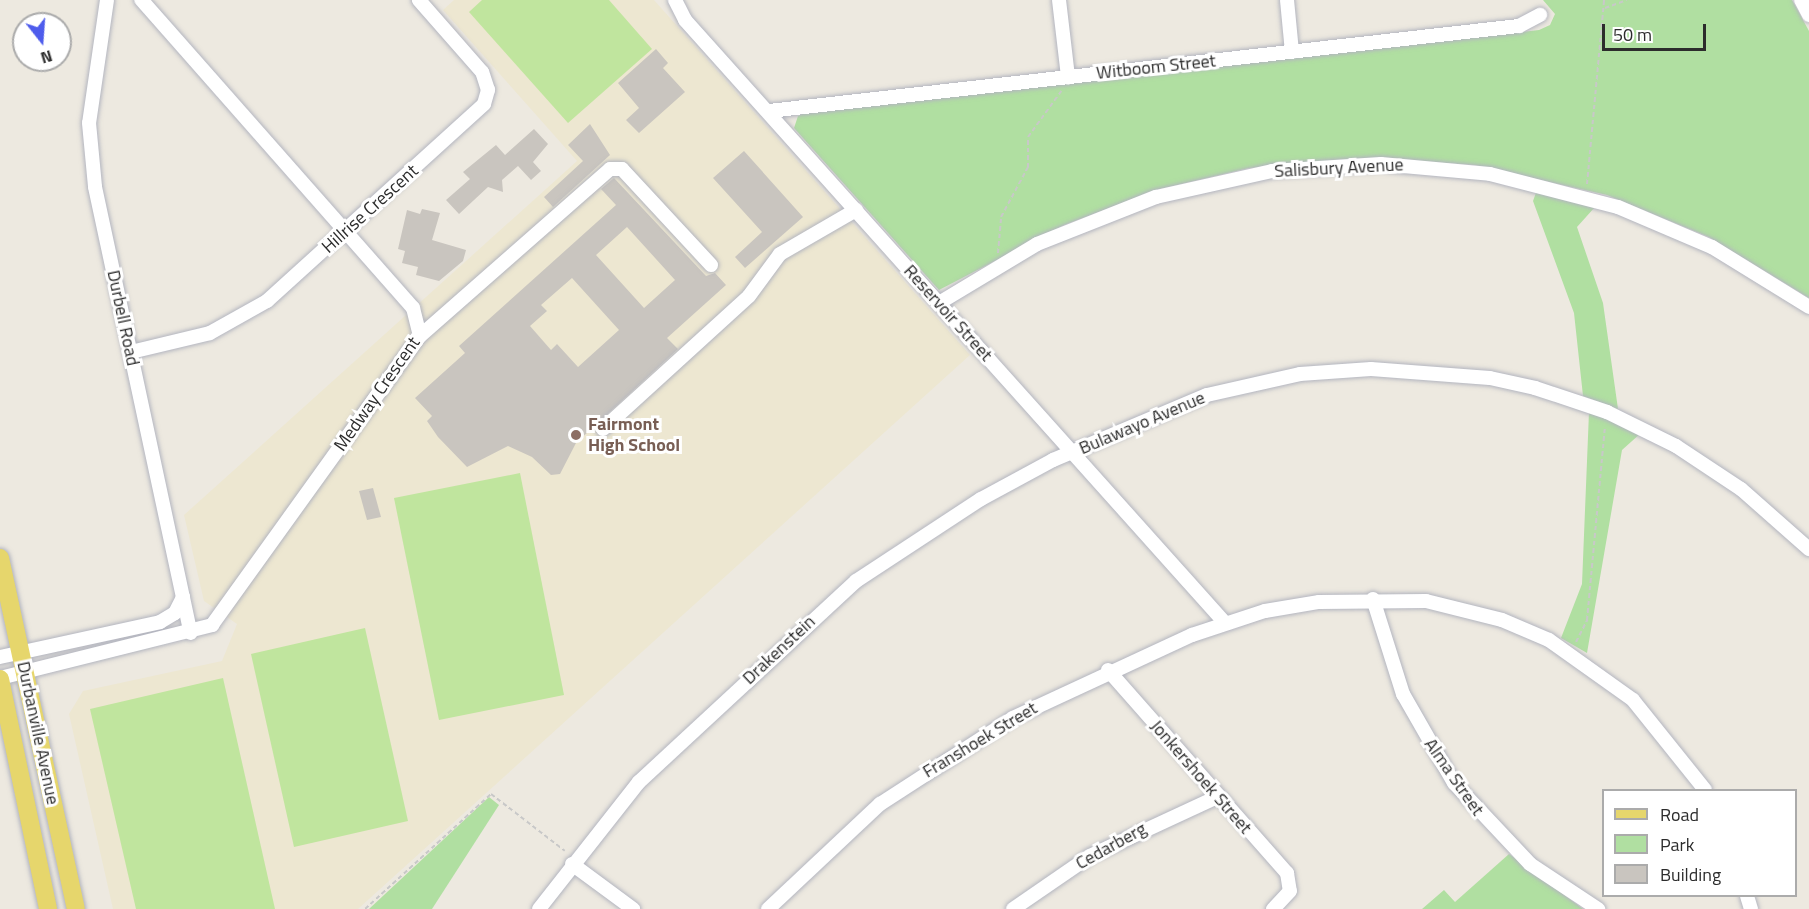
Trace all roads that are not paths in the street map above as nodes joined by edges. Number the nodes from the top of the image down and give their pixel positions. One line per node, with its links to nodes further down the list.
1 (107, 0): 19 (street, Durbell Road)
2 (141, 0): 14 (street, Medway Crescent)
3 (418, 0): 14 (street, Hillrise Crescent)
4 (675, 0): 12 (street, Reservoir Street)
5 (1059, 0): 11 (street)
6 (1287, 0): 10 (street)
7 (1801, 0): 9 (street)
8 (1540, 15): 10 (street, Witboom Street)
9 (1809, 15)
10 (1292, 52): 11 (street, Witboom Street)
11 (1068, 77): 12 (street, Witboom Street)
12 (770, 111): 13 (street, Reservoir Street)
13 (856, 210): 16 (street, Reservoir Street); 20 (street)
14 (346, 230): 18 (street, Medway Crescent); 19 (street, Hillrise Crescent)
15 (711, 265): 18 (street)
16 (939, 303): 17 (street, Salisbury Avenue); 21 (street, Reservoir Street)
17 (1809, 307)
18 (420, 336): 27 (street, Medway Crescent)
19 (131, 351): 24 (street, Durbell Road)
20 (603, 429)
21 (1072, 453): 22 (street, Bulawayo Avenue); 26 (street, Reservoir Street); 35 (street, Drakenstein)
22 (1809, 549)
23 (0, 558): 28 (main road, Durbanville Avenue)
24 (183, 597): 27 (street, Durbell Road); 28 (street)
25 (1373, 599): 26 (street, Franshoek Street); 33 (street, Franshoek Street); 43 (street, Alma Street)
26 (1225, 623): 30 (street, Franshoek Street)
27 (191, 633): 31 (street, Medway Crescent)
28 (20, 652): 29 (street); 31 (main road, Durbanville Avenue)
29 (0, 657)
30 (1108, 670): 34 (street, Jonkershoek Street); 40 (street, Franshoek Street)
31 (25, 671): 32 (street, Medway Crescent); 37 (main road, Durbanville Avenue)
32 (0, 679): 36 (main road, Durbanville Avenue)
33 (1704, 789)
34 (1216, 797): 41 (street, Cedarberg); 42 (street, Jonkershoek Street)
35 (572, 864): 38 (street, Drakenstein); 39 (street)
36 (48, 909)
37 (76, 909)
38 (539, 909)
39 (633, 909)
40 (768, 909)
41 (1013, 909)
42 (1273, 909)
43 (1598, 909)

